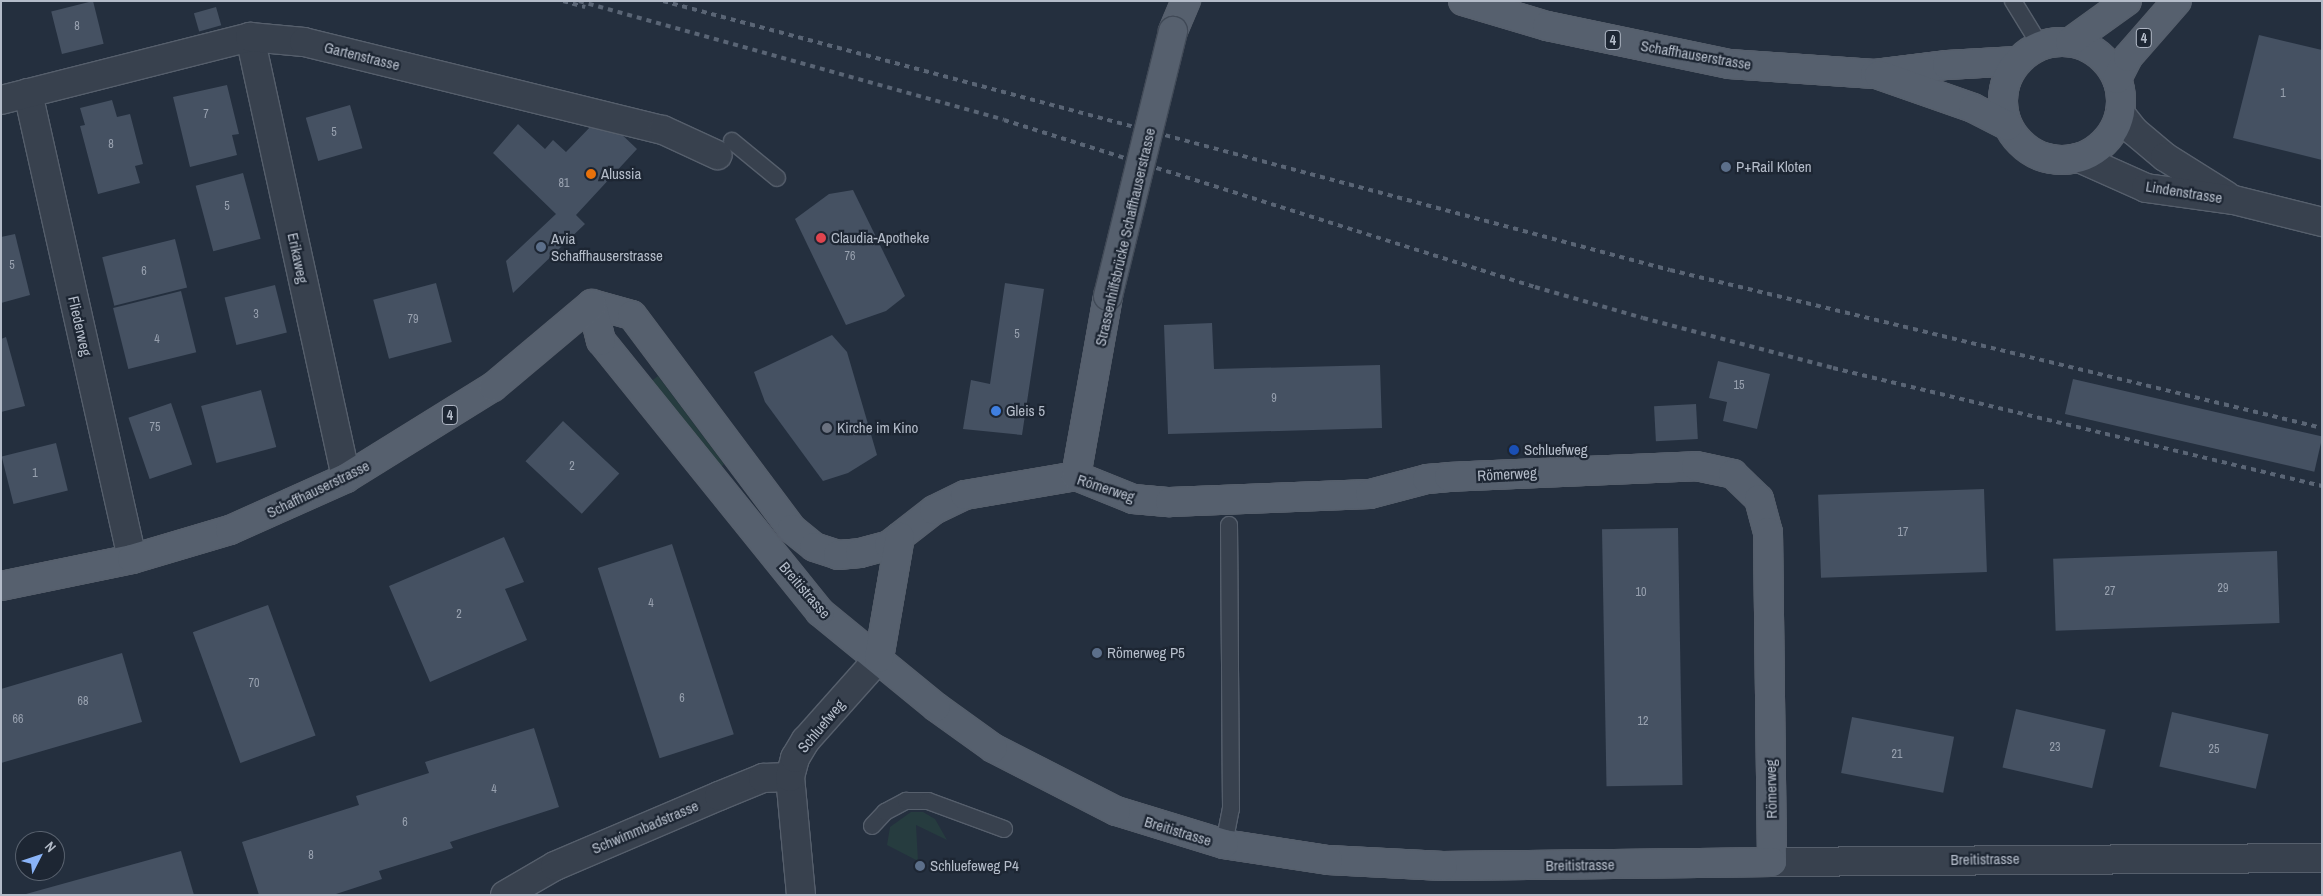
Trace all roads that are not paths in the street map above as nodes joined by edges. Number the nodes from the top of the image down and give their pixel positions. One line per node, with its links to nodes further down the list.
1 (1186, 1): 22 (main road, Strassenhilfsbrücke Schaffhauserstrasse, bridge)
2 (1463, 1): 10 (main road, Schaffhauserstrasse / 4)
3 (2014, 1): 8 (lane)
4 (2127, 1): 7 (main road)
5 (2177, 1): 11 (main road, 4)
6 (250, 37): 12 (street, Gartenstrasse); 16 (street, Gartenstrasse); 23 (street, Erikaweg)
7 (2070, 42): 8 (main road); 11 (main road)
8 (2040, 45): 9 (main road)
9 (2017, 61): 10 (main road, Schaffhauserstrasse / 4); 15 (main road)
10 (1876, 74): 15 (main road, Schaffhauserstrasse / 4)
11 (2117, 79): 14 (main road)
12 (28, 93): 13 (street, Gartenstrasse); 26 (street, Fliederweg)
13 (1, 100)
14 (2120, 113): 17 (main road); 19 (street, Lindenstrasse)
15 (2008, 126): 17 (main road)
16 (725, 148): 18 (lane)
17 (2079, 158): 19 (street, Lindenstrasse)
18 (777, 178)
19 (2234, 200): 20 (street, Lindenstrasse)
20 (2322, 222)
21 (592, 304): 23 (main road, Schaffhauserstrasse / 4); 25 (main road, Römerweg); 28 (main road, Breitistrasse)
22 (1076, 476): 25 (main road, Römerweg); 34 (main road, Römerweg)
23 (346, 478): 26 (main road, Schaffhauserstrasse / 4)
24 (1229, 525): 32 (lane)
25 (900, 537): 28 (main road)
26 (132, 558): 27 (main road, Schaffhauserstrasse / 4)
27 (1, 586)
28 (879, 658): 29 (street, Schluefweg); 32 (main road, Breitistrasse)
29 (790, 777): 35 (street, Schwimmbadstrasse); 36 (street, Schluefweg)
30 (872, 826): 31 (lane)
31 (1004, 829)
32 (1224, 844): 34 (main road, Breitistrasse)
33 (2322, 858): 34 (street, Breitistrasse)
34 (1772, 862)
35 (505, 895)
36 (801, 895)

